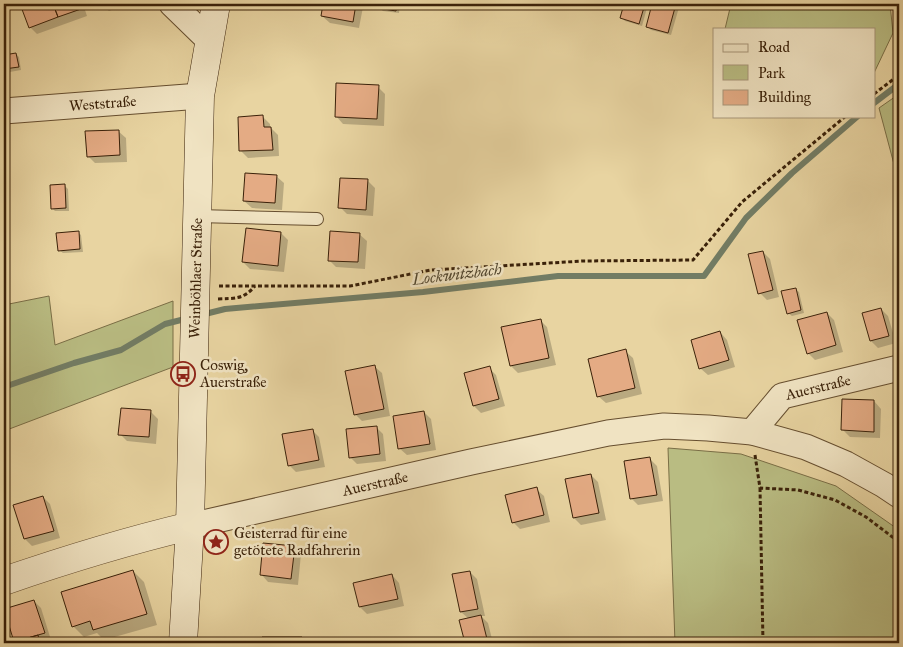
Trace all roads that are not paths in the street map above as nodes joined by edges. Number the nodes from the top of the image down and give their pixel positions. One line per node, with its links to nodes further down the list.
1 (172, 4): 3 (street)
2 (216, 4): 3 (main road, Weinböhlaer Straße)
3 (209, 40): 4 (main road, Weinböhlaer Straße)
4 (200, 96): 5 (street, Weststraße); 6 (main road, Weinböhlaer Straße)
5 (4, 111)
6 (197, 216): 7 (lane); 11 (main road, Weinböhlaer Straße)
7 (317, 219)
8 (899, 368): 9 (street, Auerstraße)
9 (752, 432): 10 (street, Auerstraße); 11 (street, Auerstraße)
10 (899, 494)
11 (190, 526): 12 (main road, Auerstraße); 13 (main road, Weinböhlaer Straße)
12 (4, 581)
13 (182, 643)

